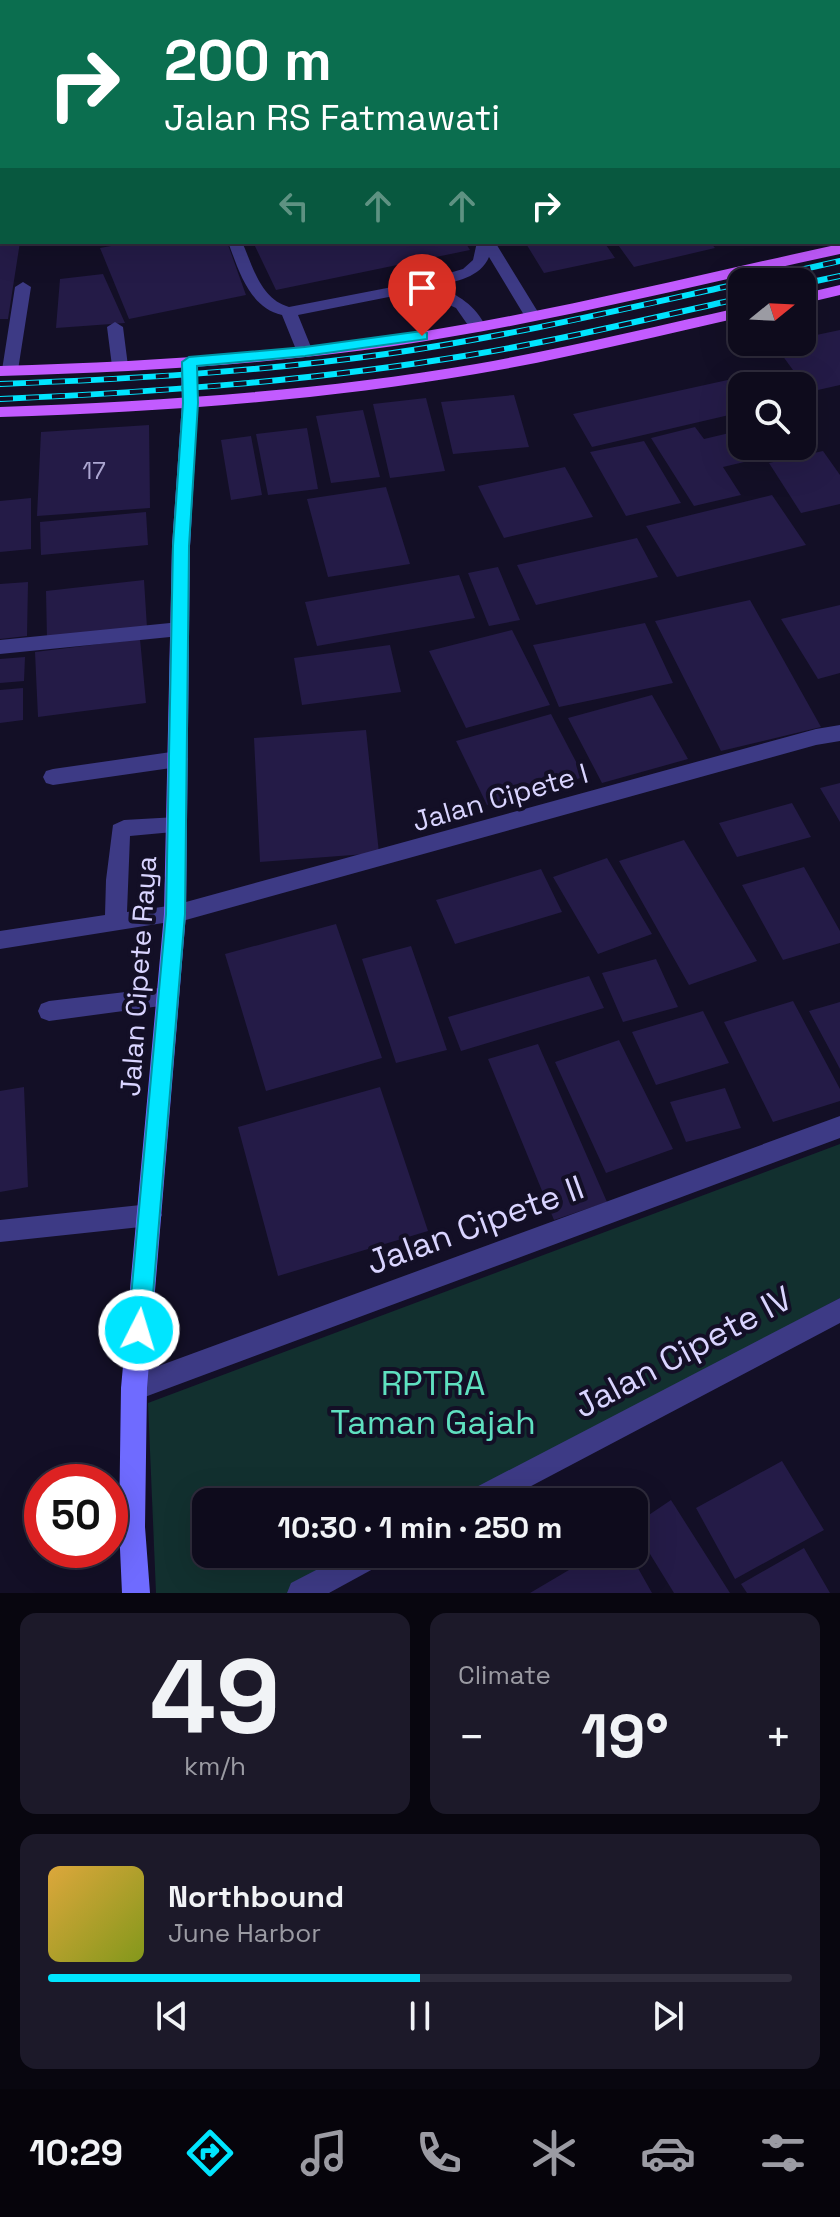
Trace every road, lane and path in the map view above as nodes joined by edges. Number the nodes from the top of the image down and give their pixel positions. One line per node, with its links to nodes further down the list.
1 (236, 244): 9 (street)
2 (486, 244): 5 (street)
3 (487, 244): 11 (street)
4 (840, 249): 11 (main road)
5 (420, 286): 9 (street); 14 (street)
6 (23, 287): 12 (street)
7 (840, 290): 8 (main road)
8 (816, 296)
9 (289, 312): 15 (street)
10 (728, 315): 19 (main road)
11 (533, 317): 14 (main road)
12 (8, 325): 18 (street)
13 (115, 327): 17 (street)
14 (478, 327): 15 (main road)
15 (305, 352): 16 (main road)
16 (189, 362): 17 (main road); 19 (main road, Jalan Cipete Raya)
17 (120, 366): 18 (main road)
18 (5, 370)
19 (190, 403): 20 (main road); 21 (main road, Jalan Cipete Raya)
20 (0, 412)
21 (180, 629): 22 (street); 24 (main road, Jalan Cipete Raya)
22 (0, 647)
23 (840, 733): 27 (street, Jalan Cipete I)
24 (178, 759): 25 (street); 26 (main road, Jalan Cipete Raya)
25 (53, 777)
26 (177, 825): 27 (main road, Jalan Cipete Raya); 28 (street)
27 (175, 914): 28 (street, Jalan Cipete I); 30 (main road, Jalan Cipete Raya)
28 (116, 921): 29 (street, Jalan Cipete I)
29 (0, 940)
30 (168, 996): 31 (street); 33 (main road, Jalan Cipete Raya)
31 (49, 1011)
32 (840, 1127): 36 (street, Jalan Cipete II)
33 (150, 1215): 34 (street); 36 (main road, Jalan Cipete Raya)
34 (0, 1231)
35 (840, 1310): 37 (street, Jalan Cipete IV)
36 (134, 1388): 39 (main road, Jalan Cipete Raya)
37 (501, 1488)
38 (348, 1568): 40 (street)
39 (136, 1593)
40 (301, 1593)

